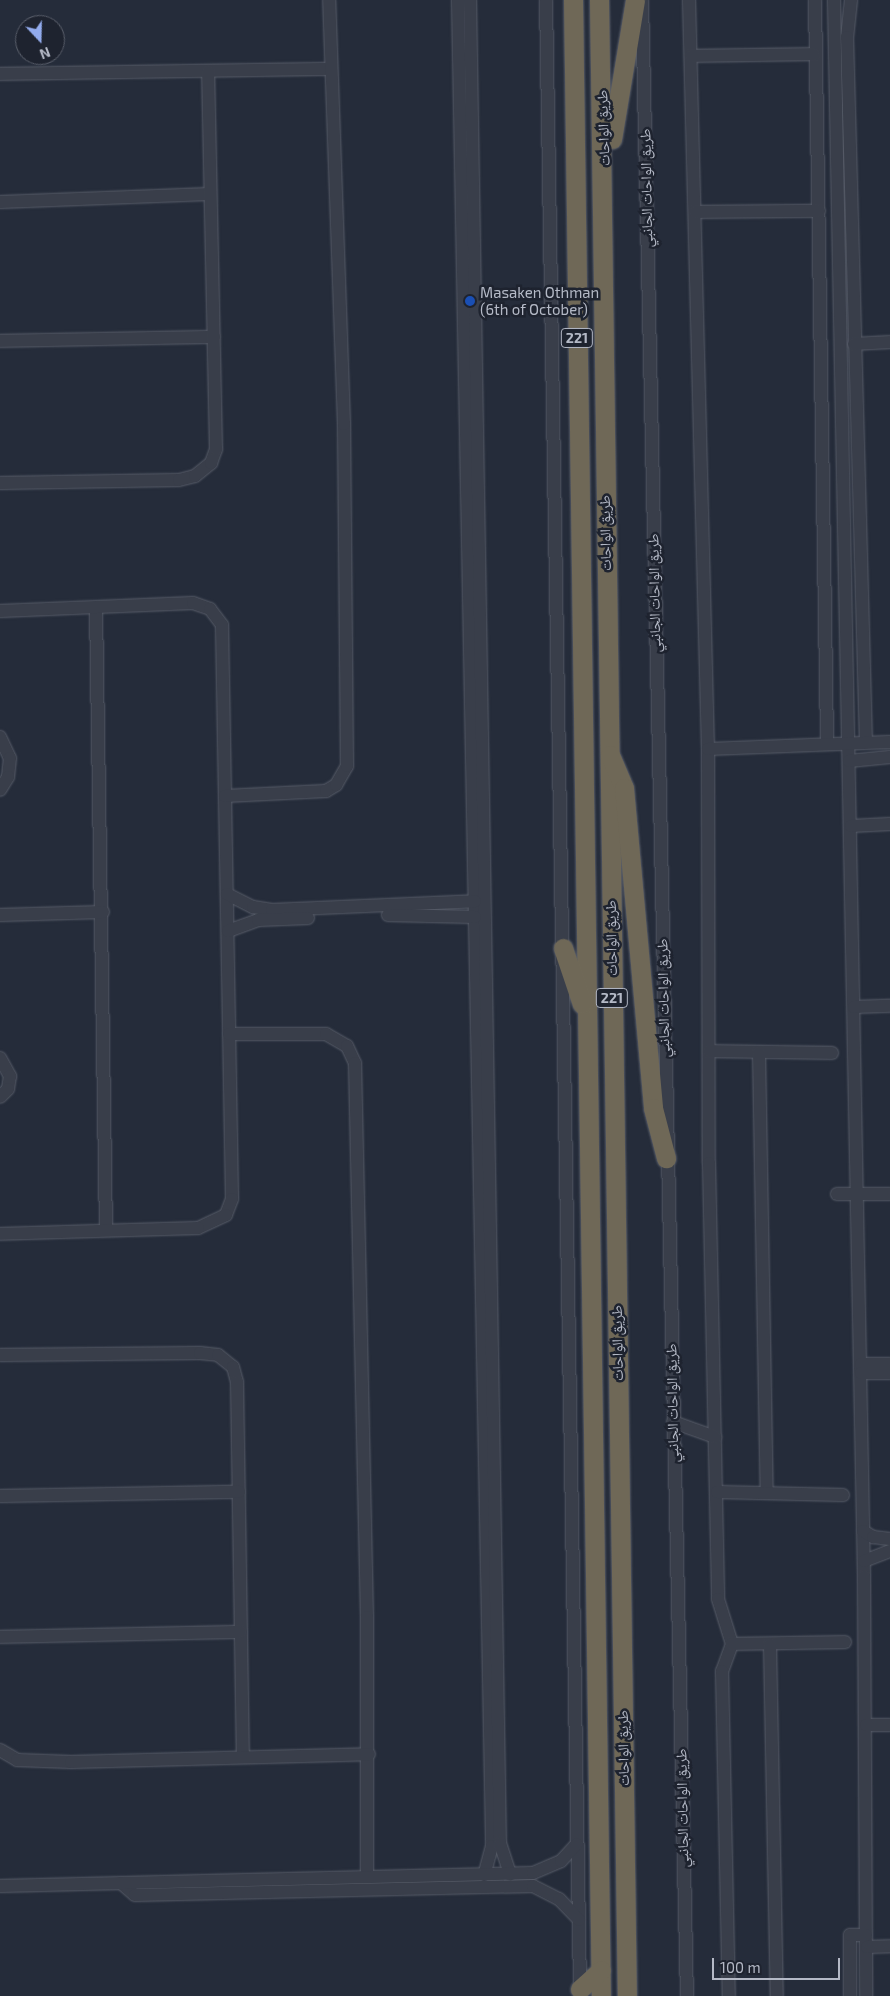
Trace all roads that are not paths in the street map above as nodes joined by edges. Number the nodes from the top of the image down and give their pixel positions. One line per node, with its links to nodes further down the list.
1 (329, 0): 15 (street)
2 (458, 0): 18 (street)
3 (470, 0): 18 (street)
4 (546, 0): 57 (street)
5 (573, 0): 31 (highway, طريق الواحات / 221)
6 (599, 0): 21 (highway, طريق الواحات / 221)
7 (635, 0): 21 (highway)
8 (642, 0): 68 (street, طريق الواحات الجانبي)
9 (689, 0): 14 (street)
10 (815, 0): 13 (street)
11 (834, 0): 19 (street)
12 (851, 0): 20 (street)
13 (814, 54): 14 (street); 24 (street)
14 (691, 56): 25 (street)
15 (331, 69): 16 (street); 48 (street)
16 (208, 71): 17 (street); 22 (street)
17 (0, 74)
18 (467, 134): 33 (street); 34 (street)
19 (836, 170): 20 (street); 39 (street)
20 (850, 170): 29 (street)
21 (605, 180): 30 (highway, طريق الواحات / 221)
22 (210, 194): 23 (street); 26 (street)
23 (0, 202)
24 (819, 211): 25 (street); 40 (street)
25 (695, 212): 43 (street)
26 (214, 337): 27 (street); 32 (street)
27 (0, 341)
28 (890, 342): 29 (street)
29 (854, 344): 41 (street)
30 (604, 431): 31 (highway); 44 (highway, طريق الواحات / 221)
31 (578, 433): 61 (highway, طريق الواحات / 221)
32 (0, 483)
33 (468, 554): 34 (street); 37 (street)
34 (482, 554): 37 (street)
35 (96, 608): 36 (street); 48 (street); 53 (street)
36 (0, 611)
37 (477, 735): 52 (street); 79 (street)
38 (0, 737): 47 (street)
39 (850, 741): 40 (street); 41 (street); 46 (street)
40 (826, 742): 43 (street)
41 (866, 742): 42 (street)
42 (890, 742)
43 (708, 749): 63 (street)
44 (608, 752): 68 (highway); 115 (highway, طريق الواحات / 221)
45 (890, 757): 46 (street)
46 (850, 761): 50 (street)
47 (0, 790)
48 (225, 796): 51 (street)
49 (890, 824): 50 (street)
50 (851, 826): 59 (street)
51 (227, 894): 52 (street); 56 (street)
52 (475, 901): 55 (street)
53 (104, 912): 54 (street); 72 (street)
54 (0, 915)
55 (475, 916): 56 (street); 79 (street)
56 (228, 930): 62 (street)
57 (564, 948): 61 (highway); 101 (street)
58 (890, 1006): 59 (street)
59 (854, 1011): 60 (street); 70 (street)
60 (890, 1015)
61 (588, 1023): 112 (highway, طريق الواحات / 221)
62 (229, 1034): 72 (street); 99 (street)
63 (709, 1051): 64 (street); 80 (street)
64 (759, 1052): 65 (street); 83 (street)
65 (832, 1053)
66 (0, 1058): 67 (street)
67 (0, 1098)
68 (666, 1158): 78 (street, طريق الواحات الجانبي)
69 (837, 1194): 70 (street)
70 (858, 1194): 71 (street); 76 (street)
71 (890, 1194)
72 (106, 1229): 73 (street)
73 (0, 1234)
74 (0, 1355): 81 (street)
75 (890, 1364): 76 (street)
76 (861, 1369): 77 (street); 86 (street)
77 (890, 1373)
78 (672, 1422): 80 (street); 116 (street, طريق الواحات الجانبي)
79 (489, 1430): 95 (street)
80 (715, 1437): 82 (street)
81 (239, 1492): 85 (street); 90 (street)
82 (717, 1492): 83 (street); 93 (street)
83 (768, 1493): 84 (street)
84 (843, 1495)
85 (0, 1496)
86 (864, 1531): 87 (street); 89 (street)
87 (890, 1539)
88 (890, 1551): 89 (street)
89 (864, 1561): 96 (street)
90 (241, 1632): 91 (street); 100 (street)
91 (0, 1637)
92 (845, 1642): 94 (street)
93 (732, 1644): 94 (street); 117 (street)
94 (770, 1644): 118 (street)
95 (494, 1711): 102 (street); 103 (street)
96 (866, 1725): 97 (street); 110 (street)
97 (890, 1725)
98 (0, 1750): 100 (street)
99 (369, 1754): 100 (street); 104 (street)
100 (243, 1755)
101 (577, 1844): 105 (street); 109 (street)
102 (510, 1874): 103 (street); 105 (street)
103 (484, 1875): 106 (street)
104 (367, 1876): 106 (street); 107 (street)
105 (533, 1880): 106 (street); 109 (street)
106 (439, 1882): 107 (street)
107 (313, 1884): 108 (street)
108 (0, 1886)
109 (579, 1920): 113 (street)
110 (866, 1941): 111 (street); 119 (street); 120 (street)
111 (890, 1946)
112 (601, 1970): 113 (highway); 114 (highway, طريق الواحات / 221)
113 (580, 1993)
114 (601, 1996)
115 (627, 1996)
116 (687, 1996)
117 (729, 1996)
118 (777, 1996)
119 (850, 1996)
120 (866, 1996)

